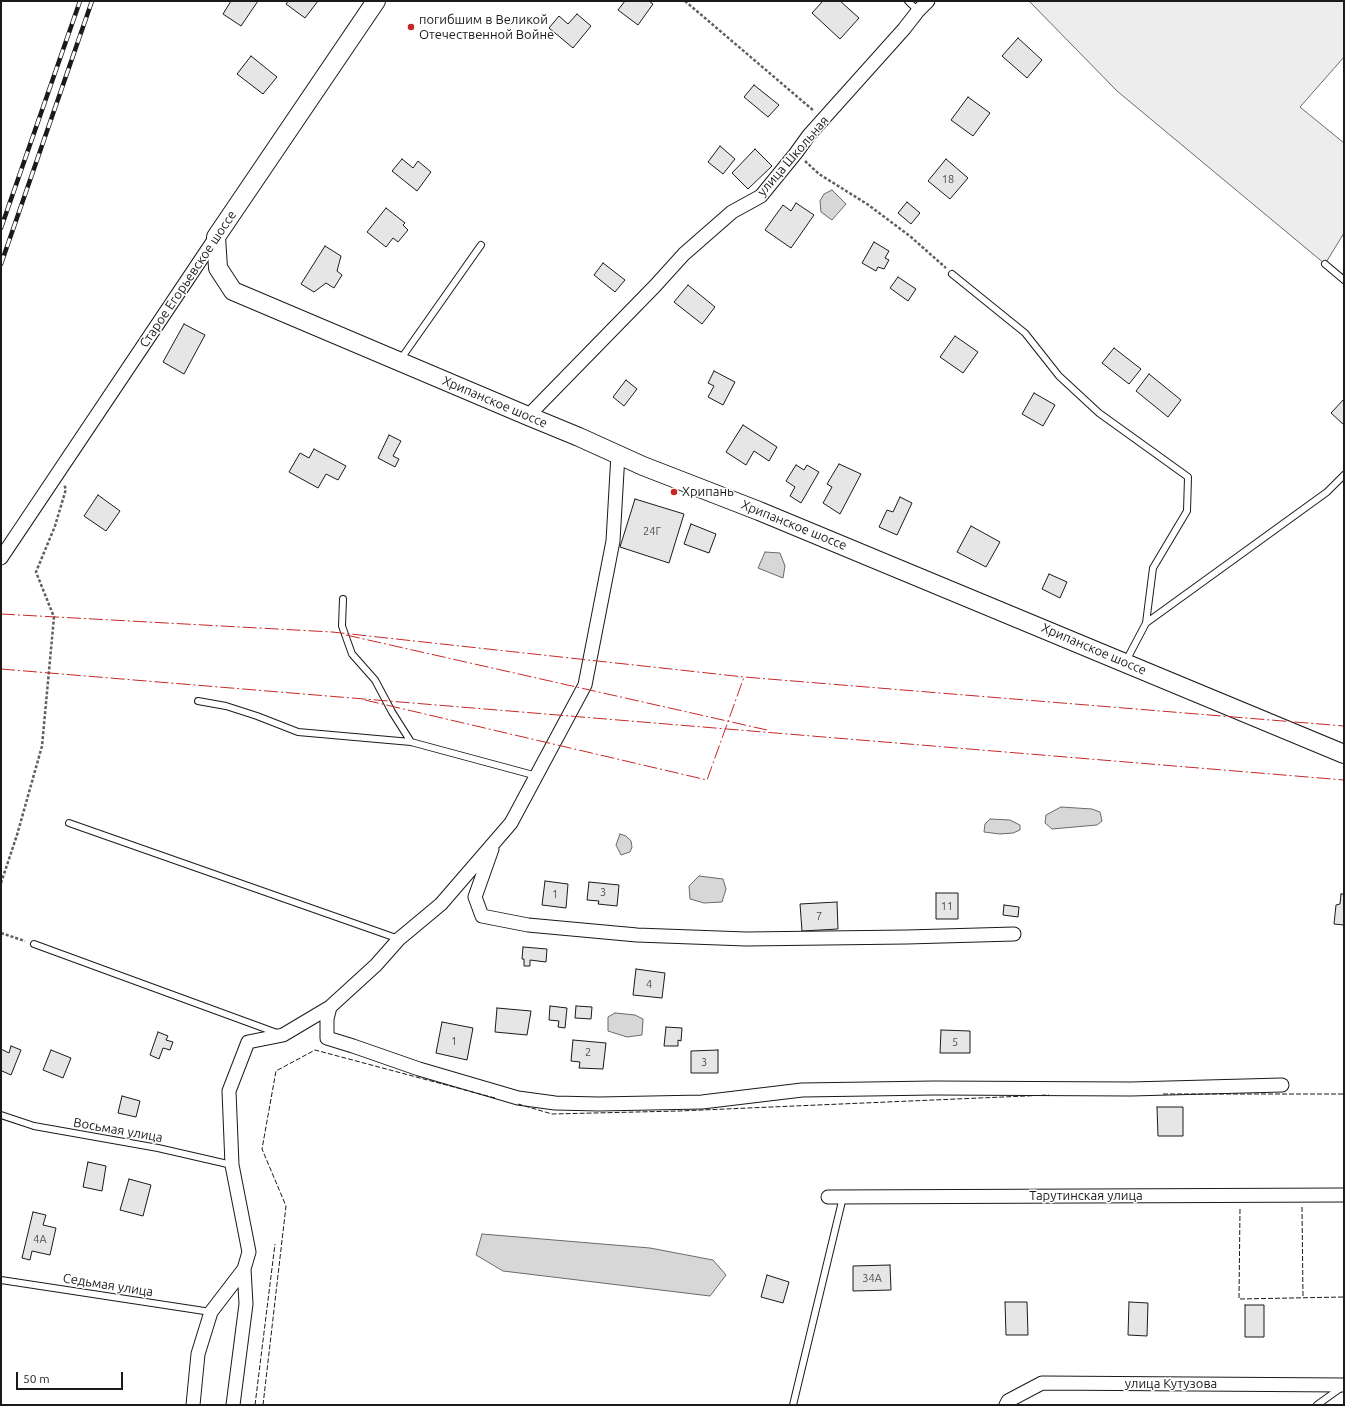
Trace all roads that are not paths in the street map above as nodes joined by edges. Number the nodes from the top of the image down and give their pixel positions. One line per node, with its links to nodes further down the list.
1 (376, 1): 5 (main road, Старое Егорьевское шоссе)
2 (908, 1): 4 (lane)
3 (928, 1): 4 (street, улица Школьная)
4 (918, 11): 11 (street, улица Школьная)
5 (216, 237): 10 (main road, Хрипанское шоссе); 14 (street, Старое Егорьевское шоссе)
6 (481, 246): 10 (lane)
7 (1325, 264): 9 (lane)
8 (952, 274): 16 (lane)
9 (1344, 280)
10 (399, 362): 11 (main road, Хрипанское шоссе)
11 (528, 416): 12 (main road, Хрипанское шоссе)
12 (618, 454): 17 (main road, Хрипанское шоссе); 21 (street)
13 (1344, 475): 16 (lane)
14 (1, 558)
15 (343, 599): 19 (lane)
16 (1146, 624): 17 (lane)
17 (1125, 663): 20 (main road, Хрипанское шоссе)
18 (198, 701): 19 (lane)
19 (411, 742): 21 (lane)
20 (1344, 754)
21 (537, 776): 23 (street)
22 (69, 823): 25 (lane)
23 (495, 842): 24 (street); 25 (street)
24 (1014, 934)
25 (399, 939): 27 (street)
26 (34, 944): 28 (lane)
27 (330, 1007): 28 (street); 29 (street)
28 (283, 1035): 31 (street)
29 (1282, 1085)
30 (1, 1115): 31 (lane, Восьмая улица)
31 (232, 1165): 35 (street)
32 (843, 1196): 33 (street, Тарутинская улица); 34 (street, Тарутинская улица); 41 (lane)
33 (1344, 1196)
34 (828, 1197)
35 (244, 1269): 37 (street); 40 (street)
36 (1, 1280): 37 (lane, Седьмая улица)
37 (211, 1312): 39 (street)
38 (1344, 1385): 42 (street, улица Кутузова); 43 (lane)
39 (193, 1405)
40 (233, 1405)
41 (793, 1405)
42 (1006, 1405)
43 (1317, 1405)

